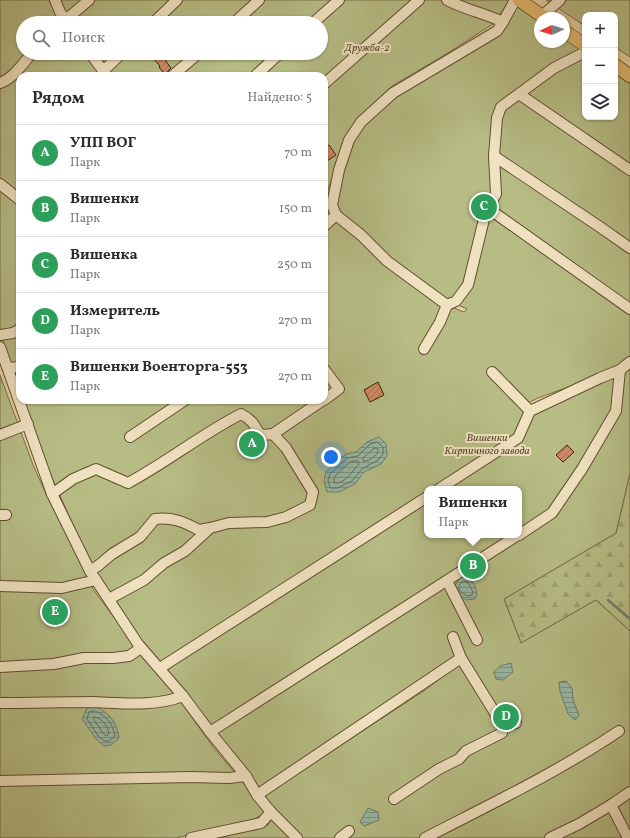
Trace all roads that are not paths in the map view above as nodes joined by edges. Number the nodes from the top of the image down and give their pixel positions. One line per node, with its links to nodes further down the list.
1 (55, 0): 13 (lane)
2 (89, 0): 14 (lane)
3 (177, 0): 15 (lane)
4 (259, 0): 16 (lane)
5 (339, 0): 17 (lane)
6 (419, 0): 33 (lane)
7 (447, 0): 18 (lane)
8 (515, 0): 18 (lane)
9 (519, 0): 11 (main road)
10 (556, 1): 12 (lane)
11 (537, 12)
12 (548, 12)
13 (62, 16)
14 (72, 16)
15 (160, 16)
16 (242, 16)
17 (321, 16)
18 (503, 22): 41 (lane)
19 (570, 35): 20 (main road)
20 (582, 43)
21 (582, 54): 35 (lane)
22 (26, 60): 34 (lane)
23 (95, 60): 28 (lane)
24 (116, 60): 29 (lane)
25 (191, 60): 30 (lane)
26 (272, 60): 31 (lane)
27 (618, 68): 32 (main road)
28 (104, 72)
29 (107, 72)
30 (177, 72)
31 (259, 72)
32 (630, 76)
33 (328, 80)
34 (0, 83)
35 (519, 94): 36 (lane); 37 (lane)
36 (494, 156): 40 (lane); 43 (lane)
37 (630, 170)
38 (0, 184): 39 (lane)
39 (16, 197)
40 (488, 209): 44 (lane); 45 (lane)
41 (336, 215): 42 (lane); 44 (lane)
42 (328, 222)
43 (630, 248)
44 (447, 304): 48 (lane)
45 (630, 309)
46 (16, 331): 47 (lane)
47 (0, 335)
48 (424, 349)
49 (1, 352): 52 (lane)
50 (630, 362): 53 (lane)
51 (16, 367): 52 (lane)
52 (8, 368): 56 (lane)
53 (620, 370): 61 (lane); 70 (lane)
54 (492, 372): 61 (lane)
55 (328, 374): 57 (lane)
56 (16, 390)
57 (328, 397)
58 (21, 404): 62 (lane)
59 (179, 404): 65 (lane)
60 (318, 404): 63 (lane)
61 (530, 411): 66 (lane)
62 (28, 424): 64 (lane); 67 (lane)
63 (273, 434): 67 (lane); 69 (lane)
64 (0, 435)
65 (130, 437)
66 (444, 486)
67 (52, 494): 72 (lane)
68 (424, 499): 82 (lane)
69 (210, 528): 72 (lane); 76 (lane)
70 (522, 533)
71 (514, 538): 74 (lane)
72 (90, 571): 73 (lane)
73 (96, 580): 75 (lane); 76 (lane)
74 (447, 581): 78 (lane); 88 (lane)
75 (0, 586)
76 (109, 599): 79 (lane)
77 (453, 637): 80 (lane)
78 (477, 640)
79 (141, 648): 81 (lane); 82 (lane)
80 (461, 658): 86 (lane); 92 (lane)
81 (0, 667)
82 (160, 668): 83 (lane)
83 (183, 696): 84 (lane); 88 (lane)
84 (0, 704)
85 (516, 723): 86 (lane)
86 (504, 726): 93 (lane)
87 (619, 731): 100 (lane)
88 (210, 732): 89 (lane)
89 (246, 776): 90 (lane); 92 (lane)
90 (0, 781)
91 (630, 792): 94 (lane)
92 (257, 795): 95 (lane)
93 (394, 799)
94 (611, 805): 101 (lane); 102 (lane)
95 (271, 812): 97 (lane); 98 (lane)
96 (349, 831): 99 (lane)
97 (191, 838)
98 (296, 838)
99 (340, 838)
100 (425, 838)
101 (550, 838)
102 (628, 838)

